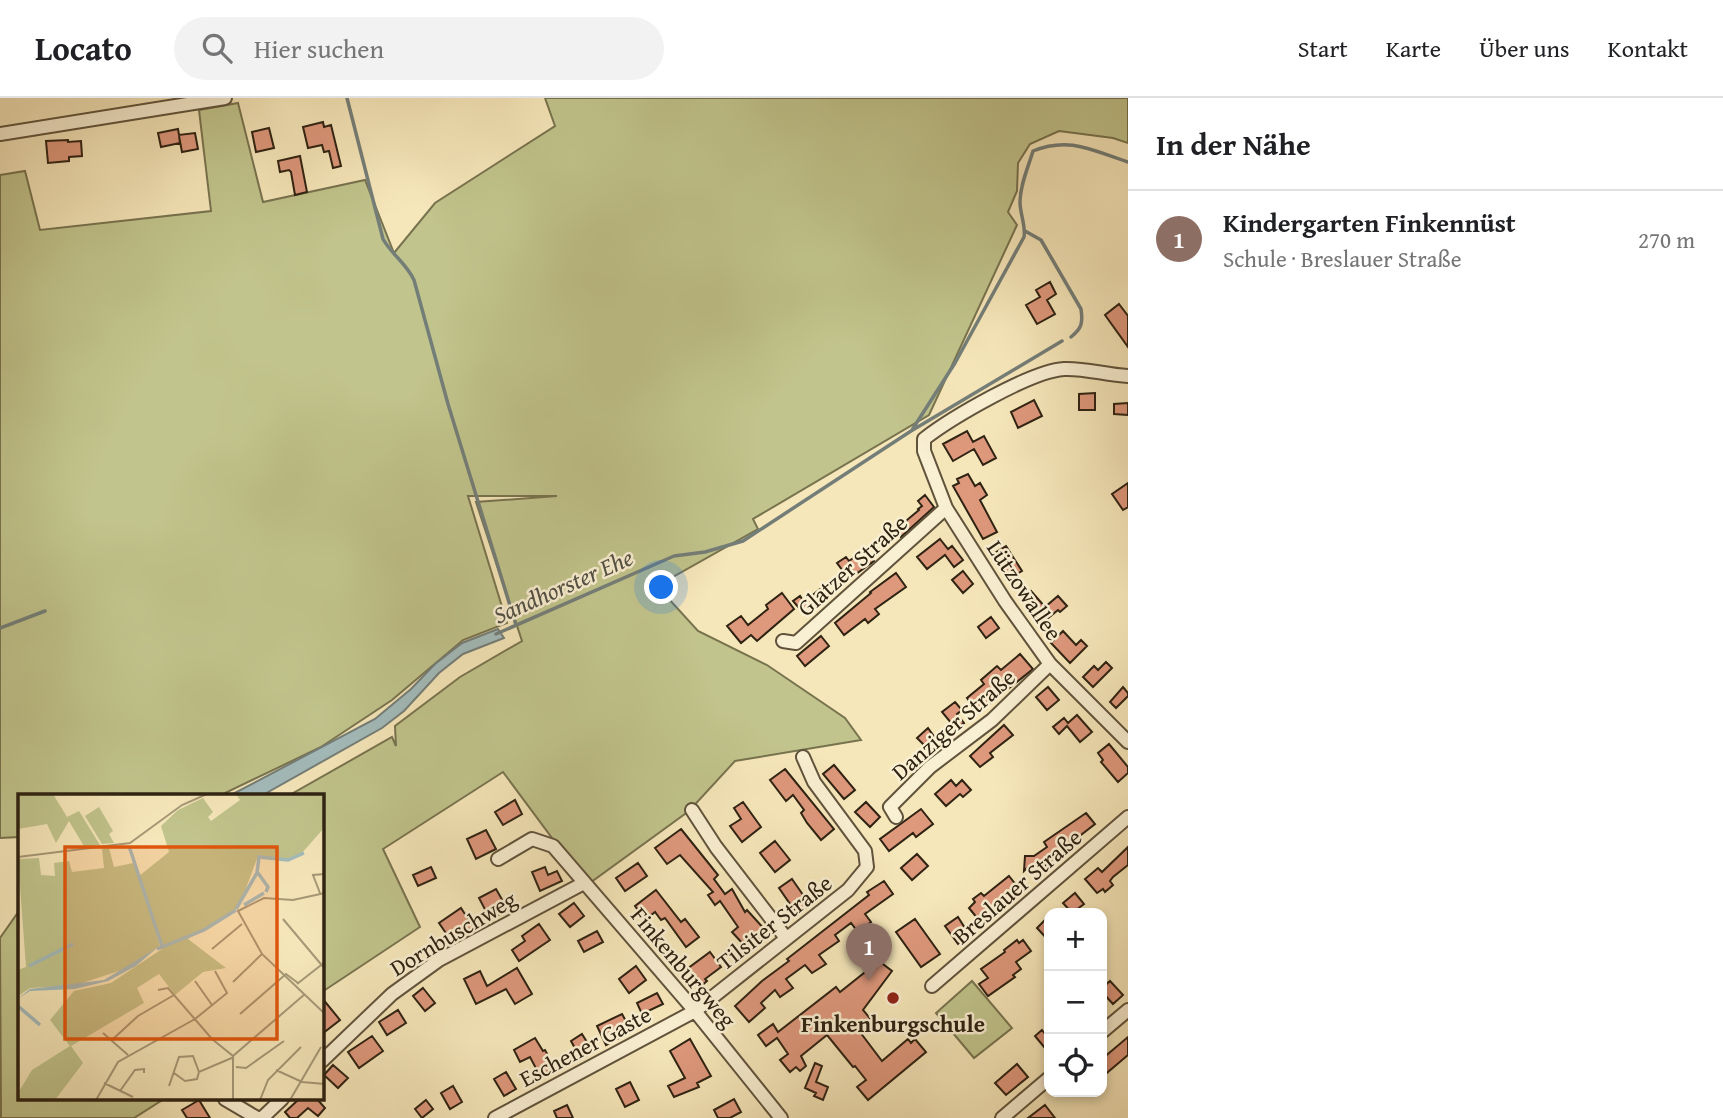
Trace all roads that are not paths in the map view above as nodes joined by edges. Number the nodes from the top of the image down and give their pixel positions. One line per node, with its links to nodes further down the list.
1 (225, 98): 2 (street)
2 (0, 134)
3 (1128, 376): 4 (street, Lützowallee)
4 (946, 508): 5 (street, Glatzer Straße); 6 (street, Lützowallee)
5 (783, 641)
6 (1051, 664): 7 (street, Lützowallee); 10 (street, Danziger Straße)
7 (1128, 742)
8 (803, 757): 14 (street, Tilsiter Straße)
9 (692, 810): 14 (street)
10 (896, 817)
11 (1128, 817): 15 (street, Breslauer Straße)
12 (498, 859): 13 (street, Finkenburgweg)
13 (584, 883): 17 (street, Finkenburgweg); 19 (street, Dornbuschweg)
14 (786, 938): 17 (street, Tilsiter Straße)
15 (932, 986)
16 (1128, 1010): 18 (street)
17 (695, 1011): 24 (street, Eschener Gaste); 25 (street, Finkenburgweg)
18 (1107, 1028)
19 (324, 1058)
20 (1044, 1081): 26 (street)
21 (227, 1100): 23 (street)
22 (281, 1100): 23 (street)
23 (260, 1118)
24 (495, 1118)
25 (781, 1118)
26 (1002, 1118)

